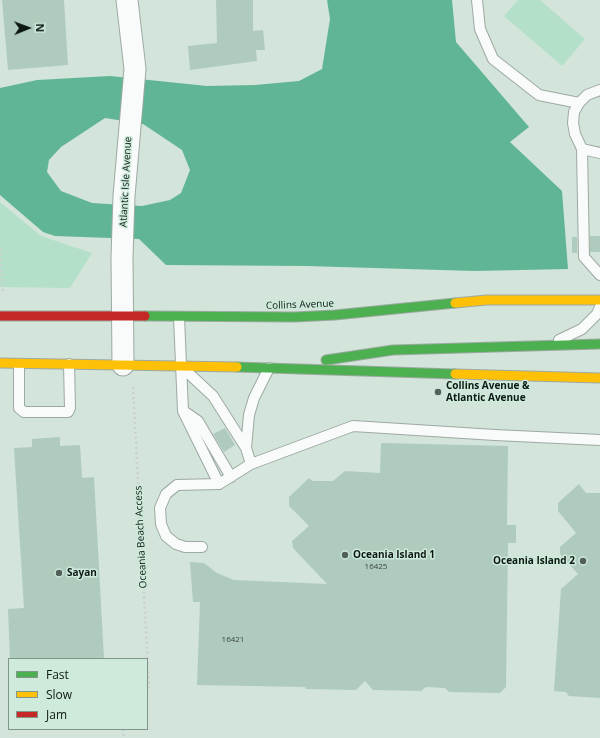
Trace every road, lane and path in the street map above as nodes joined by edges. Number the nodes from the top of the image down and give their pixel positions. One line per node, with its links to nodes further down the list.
1 (127, 0): 13 (street, Atlantic Isle Avenue)
2 (477, 0): 4 (lane)
3 (600, 90): 4 (lane)
4 (579, 103): 5 (lane)
5 (582, 149): 6 (lane); 8 (lane)
6 (600, 153)
7 (0, 249): 9 (path)
8 (600, 275)
9 (3, 294)
10 (600, 300): 14 (main road, Collins Avenue)
11 (600, 307): 16 (lane)
12 (0, 316): 13 (main road, Collins Avenue)
13 (122, 317): 14 (main road, Collins Avenue); 20 (street, Atlantic Isle Avenue)
14 (179, 317): 21 (lane)
15 (600, 344): 16 (main road)
16 (548, 345): 22 (main road)
17 (0, 364): 18 (main road)
18 (19, 364): 19 (main road); 19 (lane)
19 (69, 364): 20 (main road)
20 (123, 365): 21 (main road)
21 (181, 366): 22 (main road); 25 (lane); 27 (lane)
22 (269, 368): 23 (main road); 27 (lane)
23 (600, 378)
24 (133, 385): 32 (path, Oceania Beach Access)
25 (183, 411): 29 (lane); 30 (lane)
26 (600, 440): 28 (lane)
27 (246, 448): 28 (lane)
28 (251, 464): 29 (lane)
29 (231, 477): 30 (lane)
30 (219, 484): 31 (lane)
31 (202, 547)
32 (147, 658)

